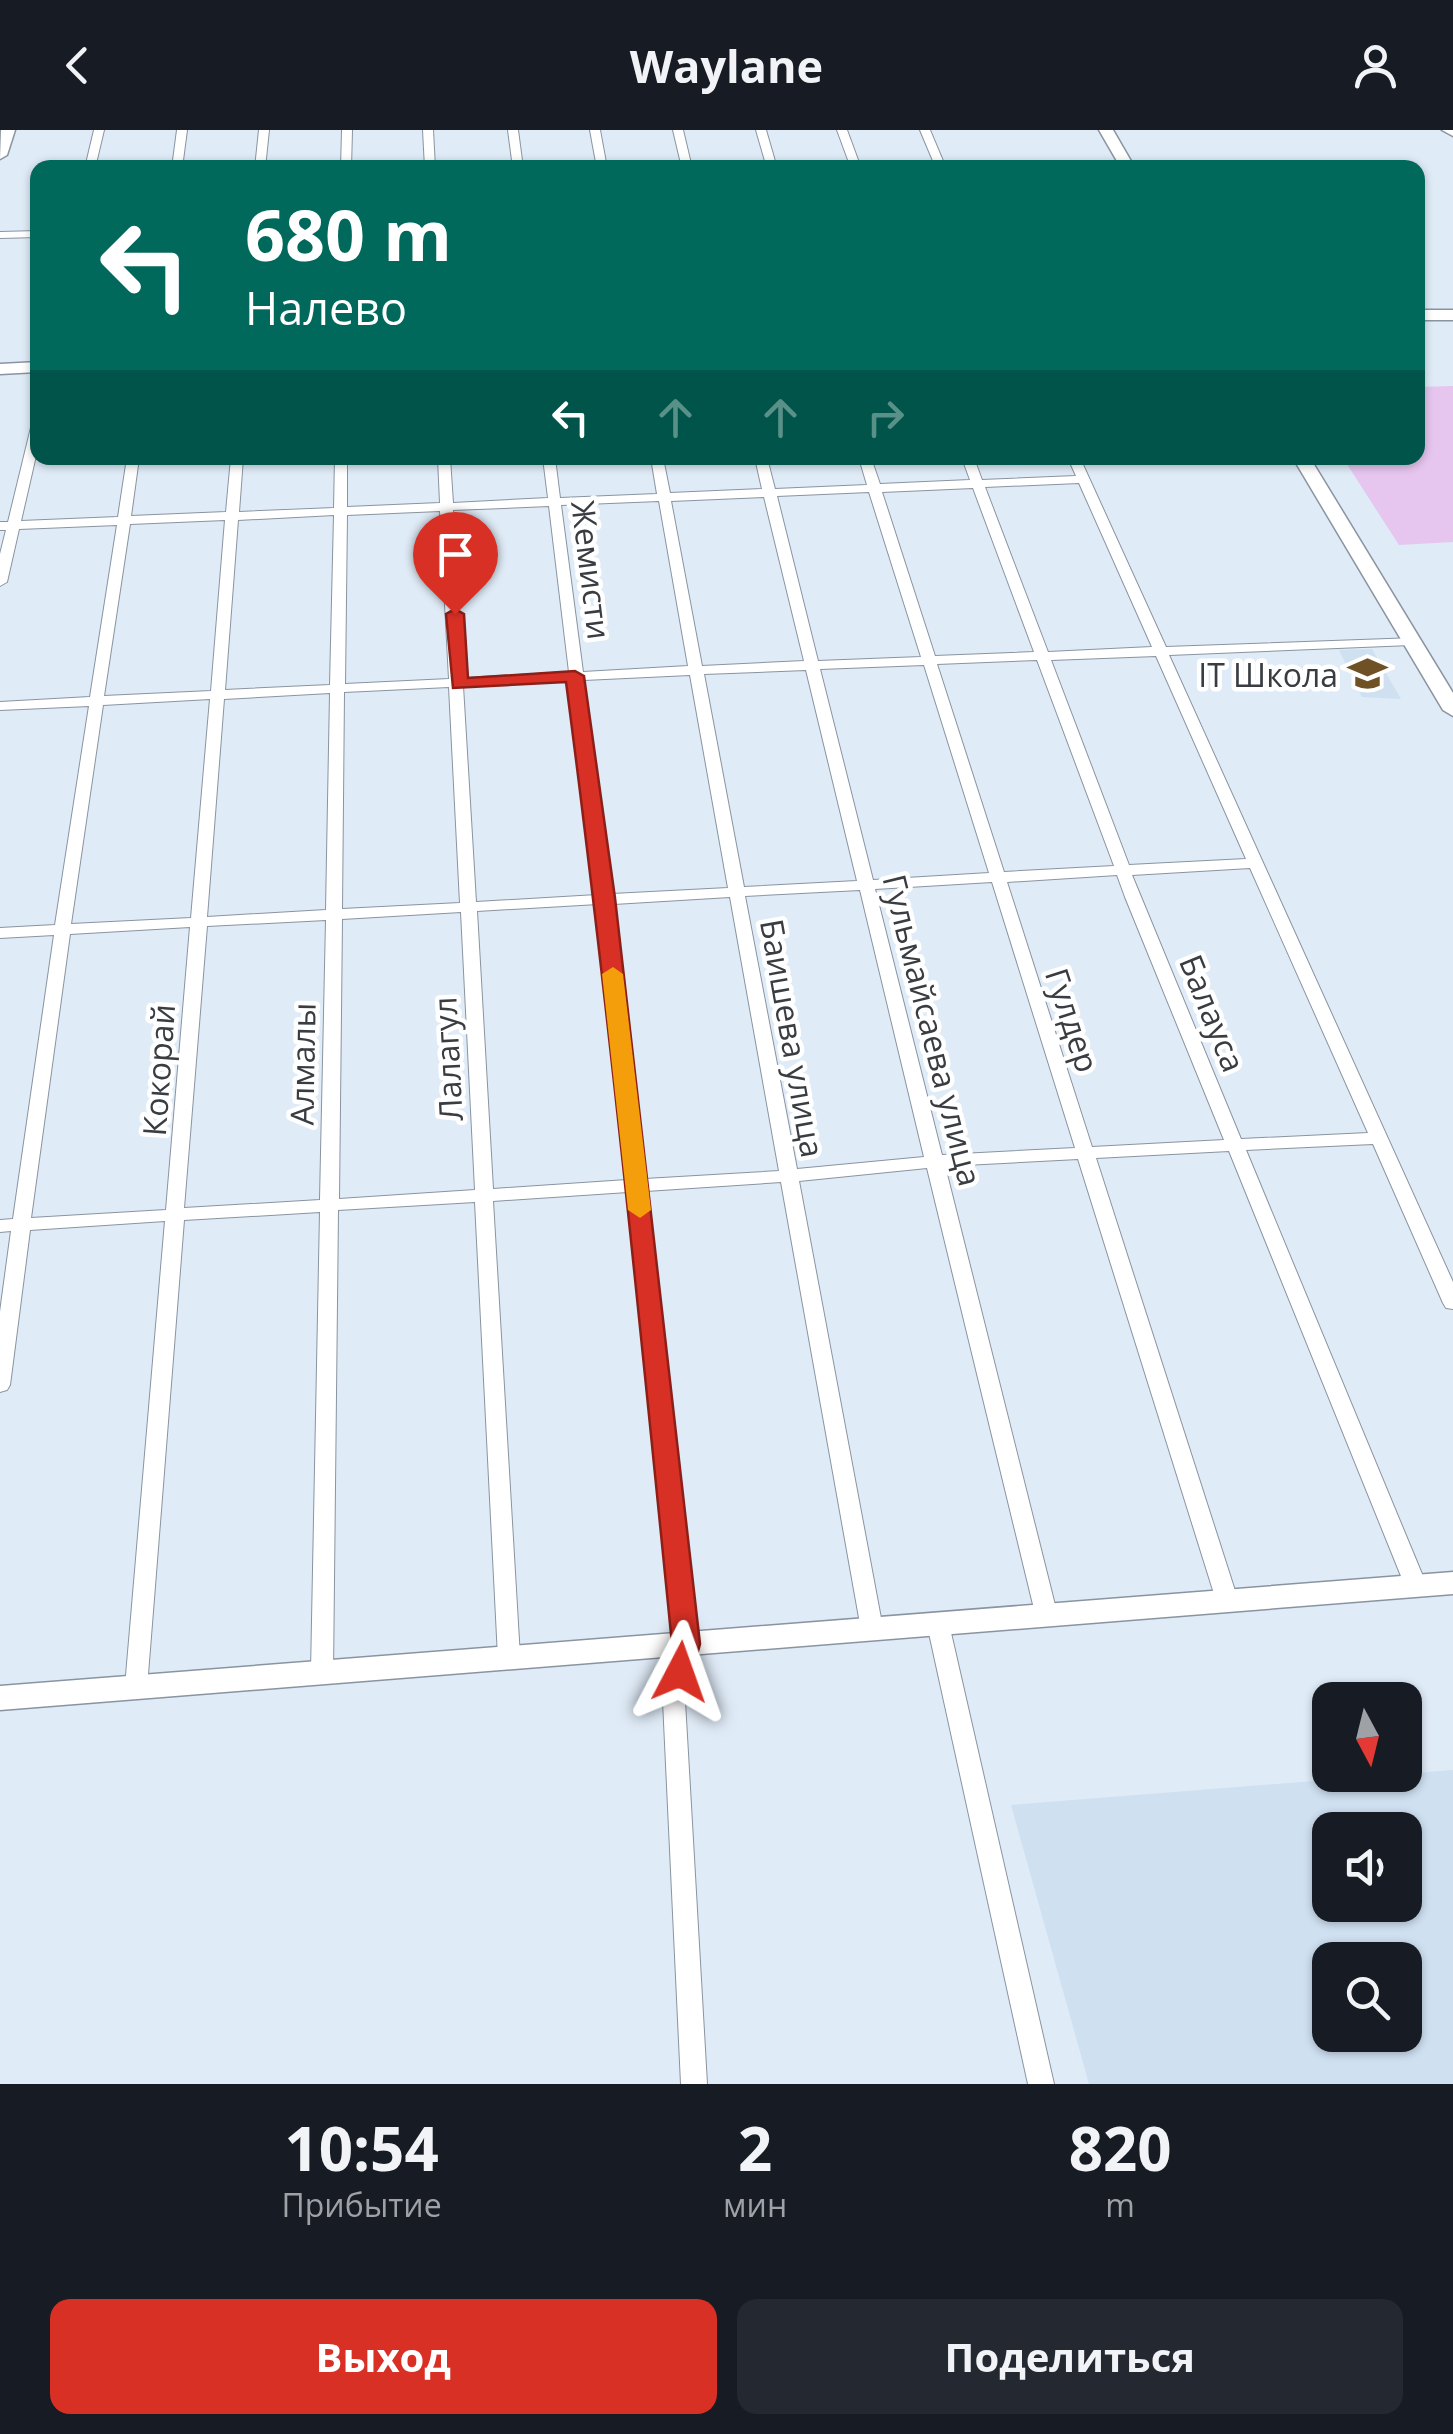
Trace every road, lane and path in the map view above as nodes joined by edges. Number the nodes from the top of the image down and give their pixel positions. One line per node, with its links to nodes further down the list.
1 (8, 130): 14 (main road)
2 (99, 130): 15 (street)
3 (182, 130): 16 (street)
4 (264, 130): 17 (street)
5 (347, 130): 18 (street)
6 (428, 130): 19 (street)
7 (513, 130): 20 (street)
8 (595, 130): 21 (street)
9 (678, 130): 22 (street)
10 (761, 130): 23 (street)
11 (842, 130): 24 (street)
12 (925, 130): 25 (street)
13 (1106, 130): 26 (main road)
14 (0, 155)
15 (92, 160)
16 (178, 160)
17 (261, 160)
18 (346, 160)
19 (430, 160)
20 (517, 160)
21 (601, 160)
22 (685, 160)
23 (770, 160)
24 (853, 160)
25 (938, 160)
26 (1123, 160)
27 (30, 234): 28 (street)
28 (0, 235)
29 (1453, 318): 30 (main road)
30 (1425, 319)
31 (30, 367): 32 (main road)
32 (0, 369)
33 (30, 444): 55 (street)
34 (132, 465): 54 (street)
35 (237, 465): 53 (street, Кокорай)
36 (340, 465): 52 (street, Алмалы)
37 (445, 465): 51 (street, Лалагул)
38 (550, 465): 50 (street, Жемисти)
39 (658, 465): 49 (street, Баишева улица)
40 (763, 465): 48 (street, Гульмайсаева улица)
41 (867, 465): 47 (street, Гулдер)
42 (971, 465): 46 (street, Балауса)
43 (1078, 465): 45 (street)
44 (1305, 465): 57 (main road)
45 (1084, 478): 46 (street); 58 (street)
46 (979, 484): 47 (street); 59 (street, Балауса)
47 (875, 488): 48 (street); 60 (street, Гулдер)
48 (771, 494): 49 (street); 61 (street, Гульмайсаева улица)
49 (664, 499): 50 (street); 62 (street, Баишева улица)
50 (553, 504): 51 (street); 63 (street, Жемисти)
51 (448, 509): 52 (street); 64 (street, Лалагул)
52 (340, 514): 53 (street); 65 (street, Алмалы)
53 (233, 519): 54 (street); 66 (street, Кокорай)
54 (124, 524): 55 (street); 67 (street)
55 (5, 526): 56 (street)
56 (0, 582)
57 (1411, 641): 58 (street); 69 (main road)
58 (1161, 652): 59 (street); 70 (street)
59 (1045, 656): 60 (street); 71 (street, Балауса)
60 (928, 660): 61 (street); 72 (street, Гулдер)
61 (813, 666): 62 (street); 73 (street, Гульмайсаева улица)
62 (696, 670): 63 (street); 74 (street, Баишева улица)
63 (575, 676): 64 (street); 75 (street, Жемисти)
64 (459, 684): 65 (street); 76 (street, Лалагул)
65 (338, 691): 66 (street); 77 (street, Алмалы)
66 (218, 695): 67 (street); 78 (street, Кокорай)
67 (97, 702): 68 (street); 79 (street)
68 (0, 706)
69 (1453, 710)
70 (1257, 862): 71 (street); 81 (street)
71 (1124, 872): 72 (street); 82 (street, Балауса)
72 (996, 878): 73 (street); 83 (street, Гулдер)
73 (866, 886): 74 (street); 84 (street, Гульмайсаева улица)
74 (736, 891): 75 (street); 85 (street, Баишева улица)
75 (605, 898): 76 (street); 86 (street, Жемисти)
76 (469, 906): 77 (street); 87 (street, Лалагул)
77 (335, 915): 78 (street); 88 (street, Алмалы)
78 (199, 924): 79 (street); 89 (street, Кокорай)
79 (63, 928): 80 (street); 90 (street)
80 (0, 933)
81 (1377, 1138): 82 (street); 92 (street)
82 (1235, 1146): 83 (street); 95 (street, Балауса)
83 (1084, 1154): 84 (street); 96 (street, Гулдер)
84 (936, 1161): 85 (street); 97 (street, Гульмайсаева улица)
85 (788, 1176): 86 (street); 99 (street, Баишева улица)
86 (637, 1186): 87 (street); 100 (street, Жемисти)
87 (485, 1195): 88 (street); 101 (street, Лалагул)
88 (330, 1202): 89 (street); 102 (street, Алмалы)
89 (176, 1212): 90 (street); 103 (street, Кокорай)
90 (21, 1225): 91 (street); 93 (street)
91 (0, 1226)
92 (1453, 1303)
93 (0, 1385)
94 (1453, 1583): 95 (main road)
95 (1416, 1586): 96 (main road)
96 (1227, 1600): 97 (main road)
97 (1048, 1617): 98 (main road)
98 (938, 1624): 99 (main road); 106 (street)
99 (872, 1629): 100 (main road)
100 (686, 1644): 101 (main road); 105 (street, Жемисти)
101 (509, 1658): 102 (main road)
102 (322, 1672): 103 (main road)
103 (136, 1687): 104 (main road)
104 (0, 1698)
105 (694, 2084)
106 (1040, 2084)

